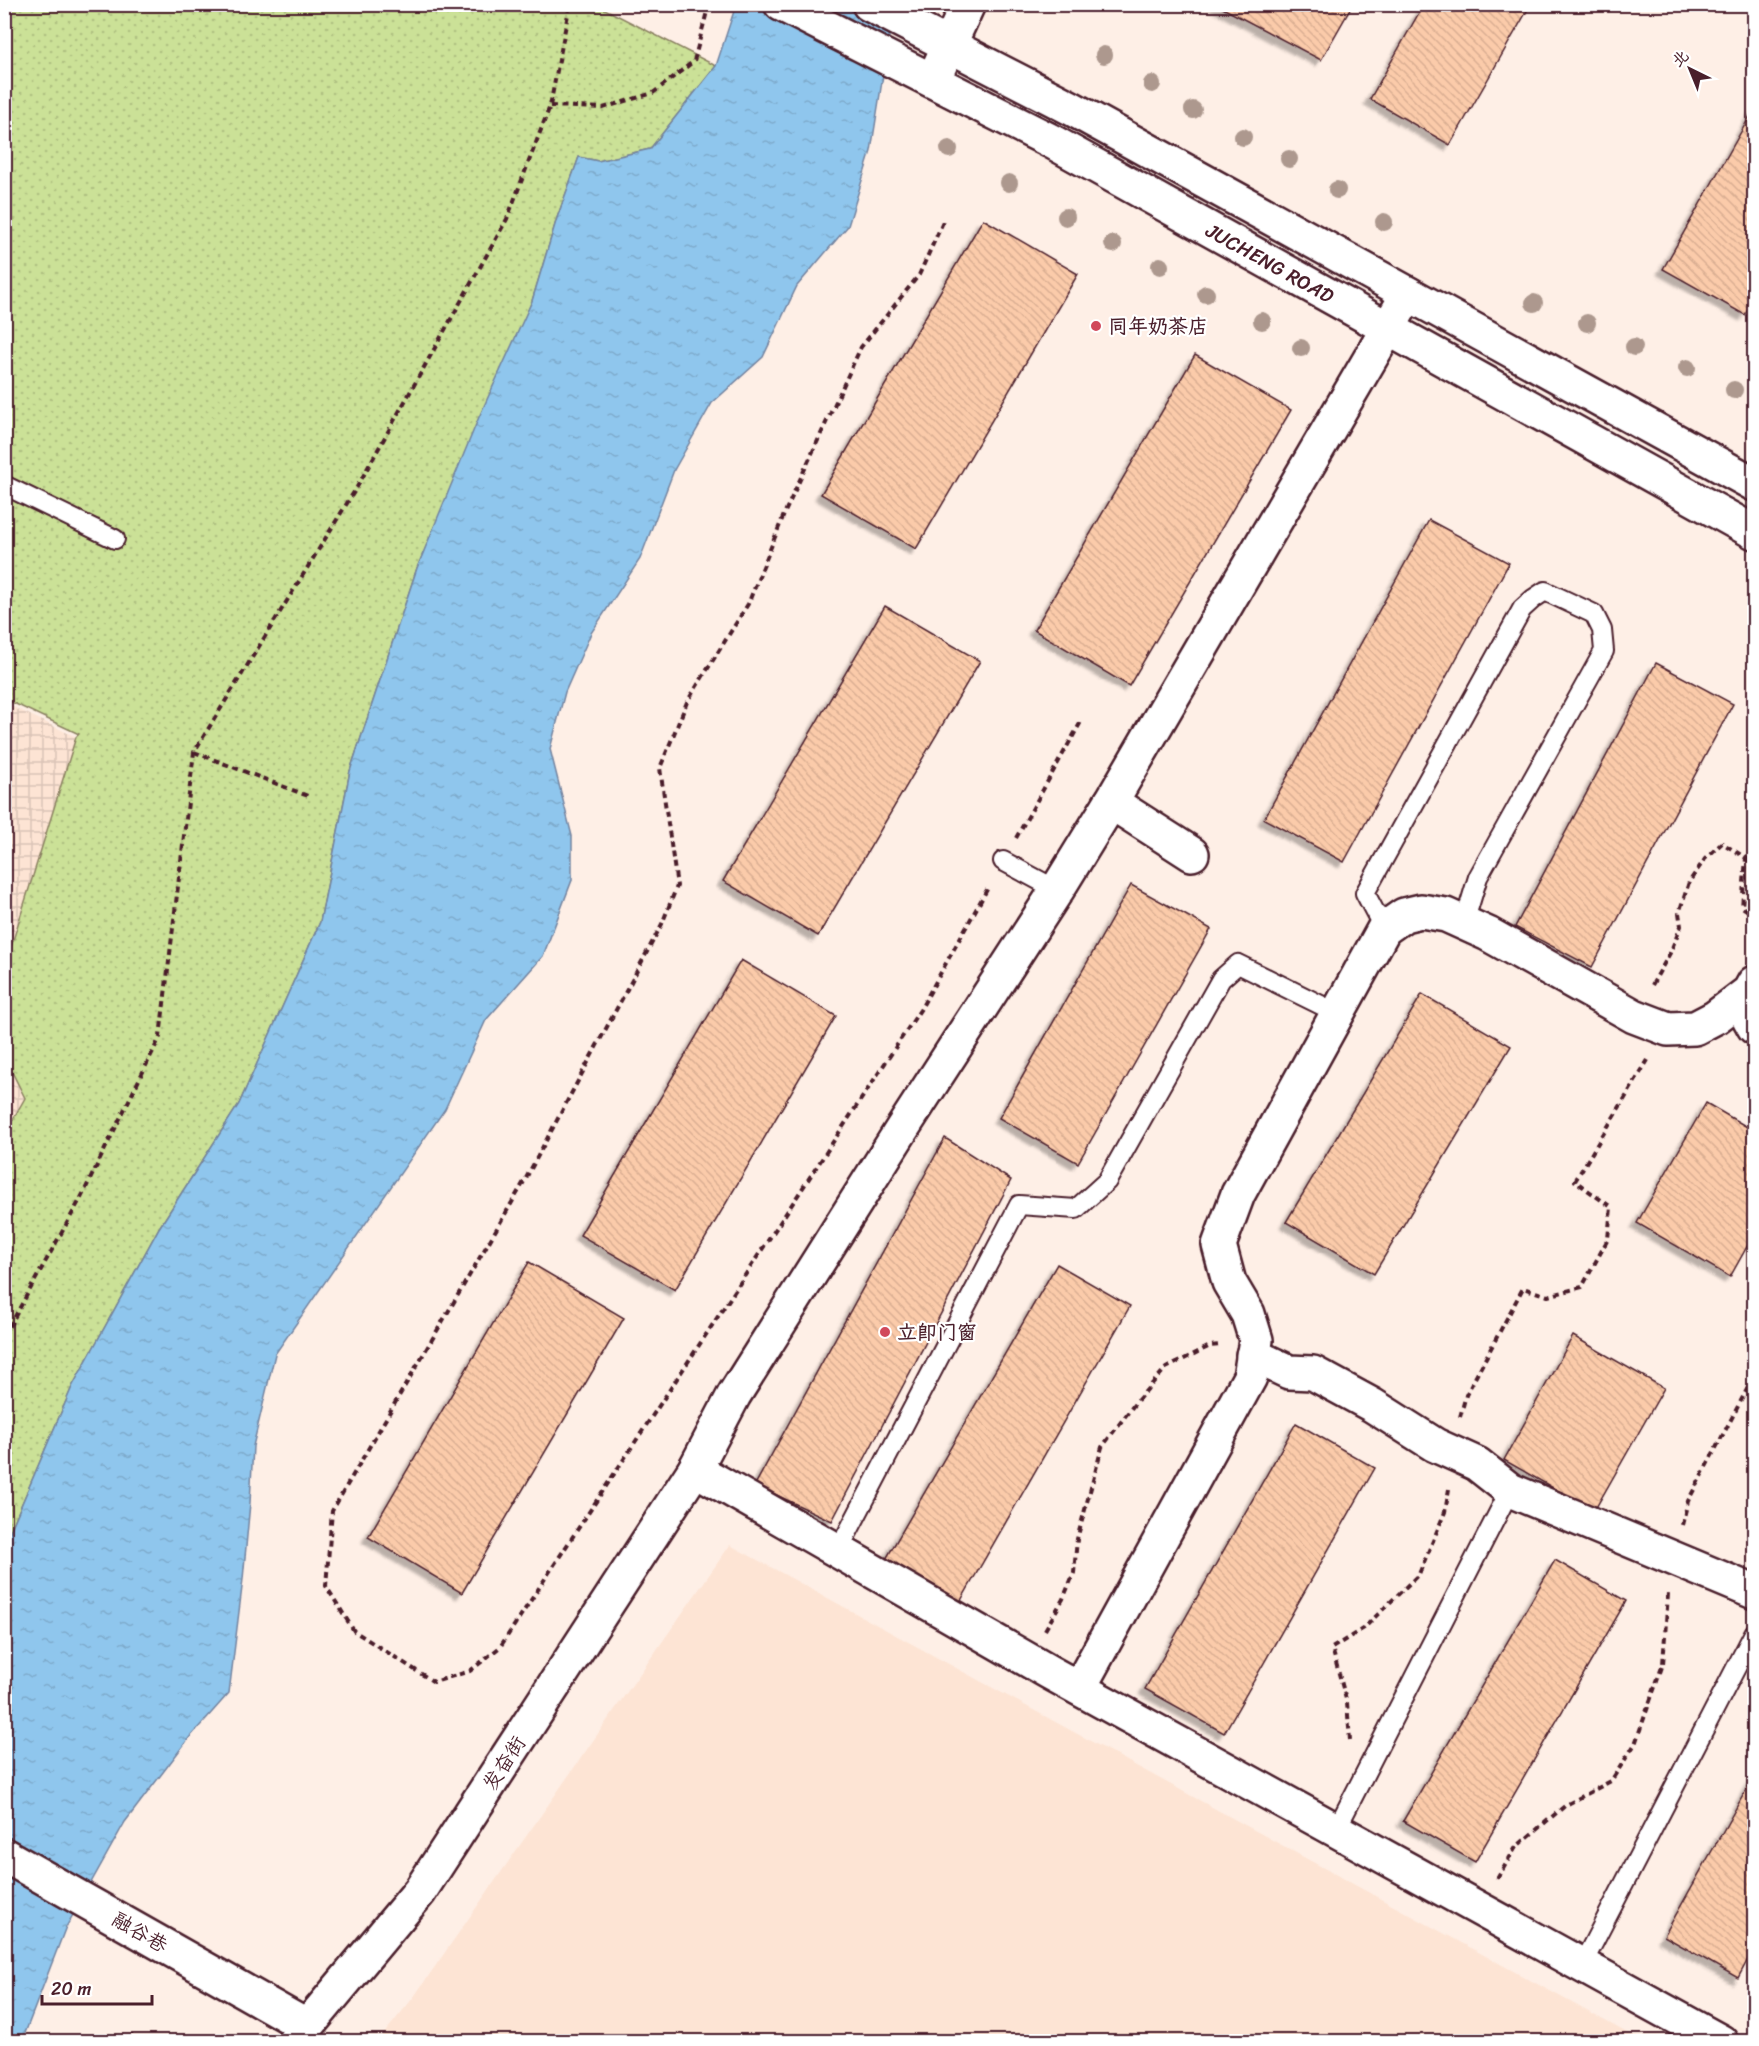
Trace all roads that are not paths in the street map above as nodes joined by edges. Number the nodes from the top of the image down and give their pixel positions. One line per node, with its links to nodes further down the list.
1 (780, 4): 5 (street, JUCHENG ROAD)
2 (869, 4): 4 (street, JUCHENG ROAD)
3 (969, 4): 4 (street)
4 (949, 46): 5 (street); 6 (street, JUCHENG ROAD)
5 (933, 81): 7 (street, JUCHENG ROAD)
6 (1408, 294): 7 (street, 发奋街); 8 (street, JUCHENG ROAD)
7 (1388, 328): 10 (street, JUCHENG ROAD); 12 (street, 发奋街)
8 (1755, 484)
9 (4, 485): 11 (lane)
10 (1755, 532)
11 (115, 539)
12 (1111, 802): 13 (street); 15 (street, 发奋街)
13 (1192, 854)
14 (1003, 861): 15 (lane)
15 (1057, 890): 22 (street, 发奋街)
16 (1464, 923): 17 (street); 17 (lane); 18 (street)
17 (1384, 929): 19 (street)
18 (1752, 988): 20 (street)
19 (1337, 1013): 21 (street); 24 (lane)
20 (1755, 1027)
21 (1254, 1347): 23 (street); 27 (street)
22 (695, 1469): 24 (street); 31 (street, 发奋街)
23 (1510, 1490): 25 (street); 28 (lane)
24 (838, 1551): 27 (street)
25 (1755, 1592)
26 (1755, 1633): 30 (lane)
27 (1079, 1688): 28 (street)
28 (1336, 1830): 30 (street)
29 (4, 1855): 31 (street, 融谷巷)
30 (1582, 1965): 32 (street)
31 (300, 2034)
32 (1721, 2042)

